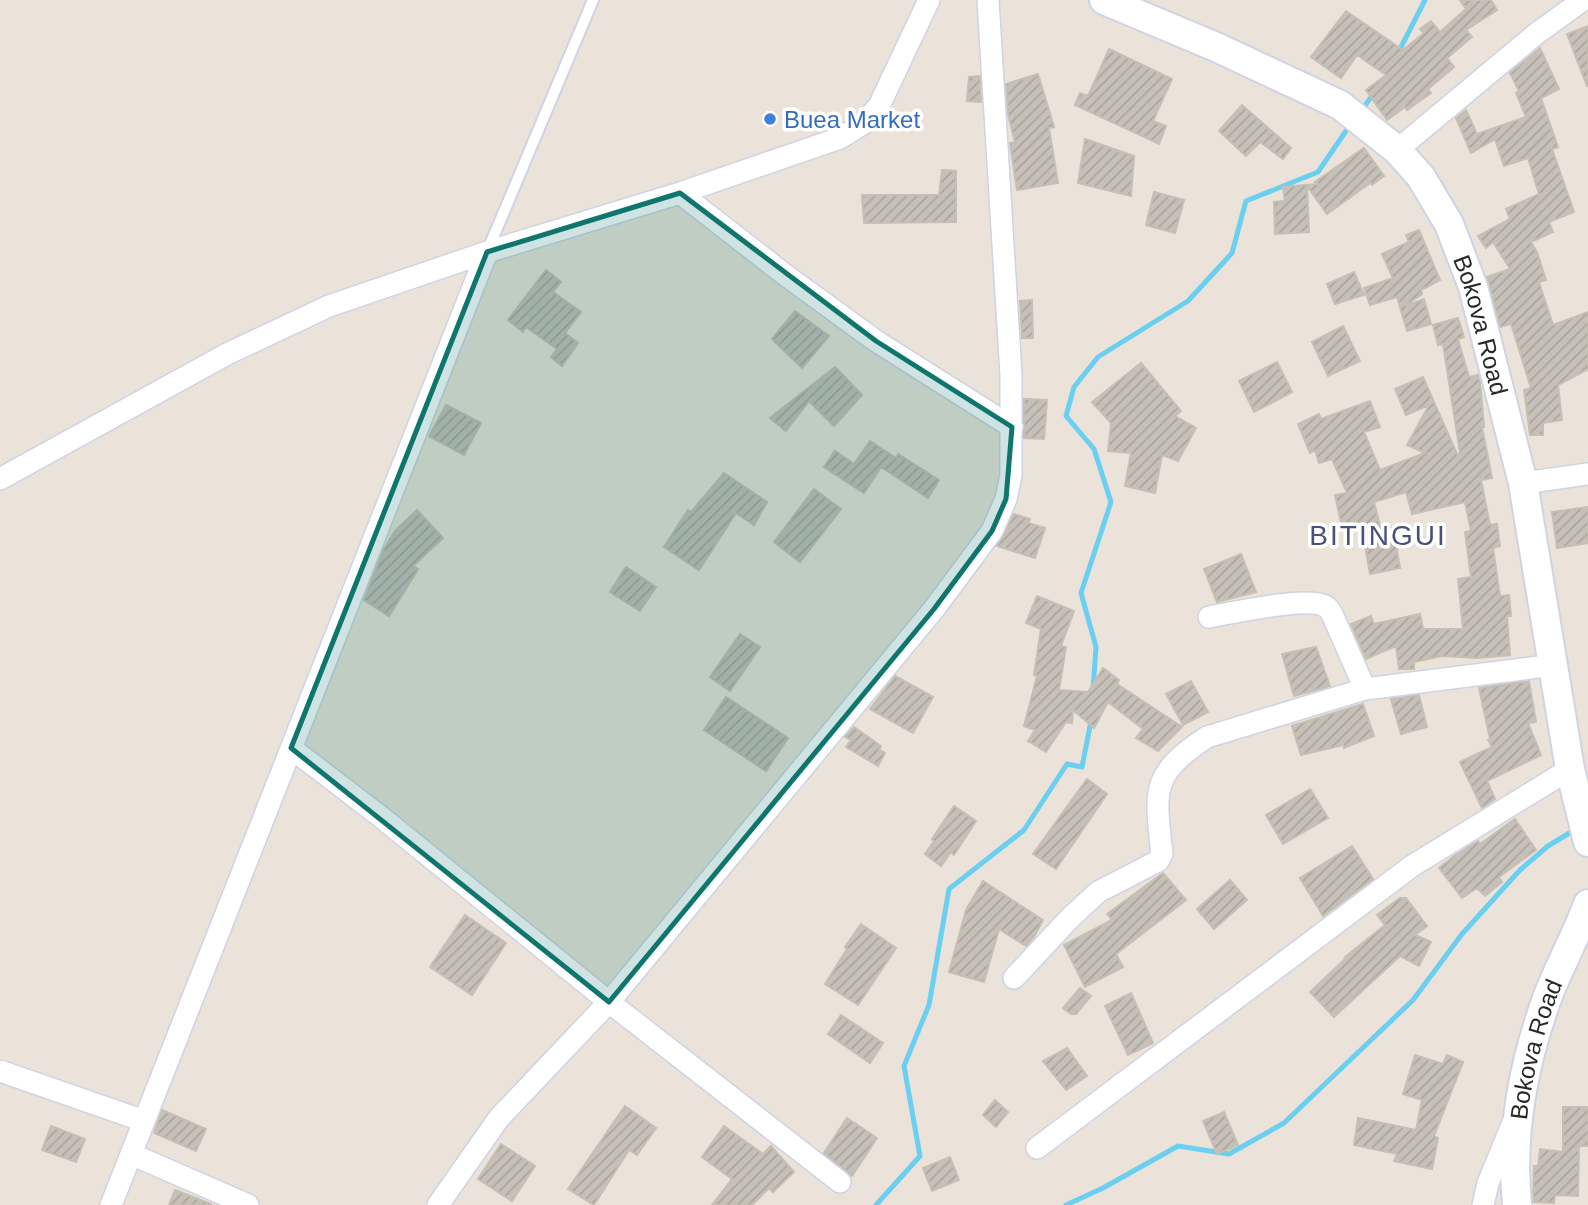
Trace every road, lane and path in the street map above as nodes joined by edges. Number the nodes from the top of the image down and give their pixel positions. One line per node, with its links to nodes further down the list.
1 (593, 0): 8 (lane)
2 (929, 0): 7 (street)
3 (988, 0): 9 (street)
4 (1104, 0): 6 (street, Bokova Road)
5 (1583, 0): 6 (street)
6 (1397, 150): 12 (street, Bokova Road)
7 (680, 193): 8 (street); 9 (street)
8 (486, 252): 11 (street); 16 (street)
9 (1012, 428): 21 (street)
10 (1588, 474): 12 (street)
11 (0, 479)
12 (1523, 483): 14 (street, Bokova Road)
13 (1209, 617): 15 (street)
14 (1554, 665): 15 (street); 17 (street, Bokova Road)
15 (1365, 689): 20 (street)
16 (291, 748): 21 (street); 24 (street)
17 (1570, 769): 18 (street, Bokova Road); 25 (street)
18 (1588, 842)
19 (1588, 904): 23 (street, Bokova Road)
20 (1014, 978)
21 (609, 1002): 27 (street); 30 (street)
22 (0, 1071): 24 (street)
23 (1518, 1109): 31 (street); 32 (street, Bokova Road)
24 (144, 1121): 26 (street)
25 (1037, 1148)
26 (131, 1154): 28 (street); 29 (street)
27 (839, 1182)
28 (111, 1205)
29 (248, 1205)
30 (438, 1205)
31 (1483, 1205)
32 (1517, 1205)

